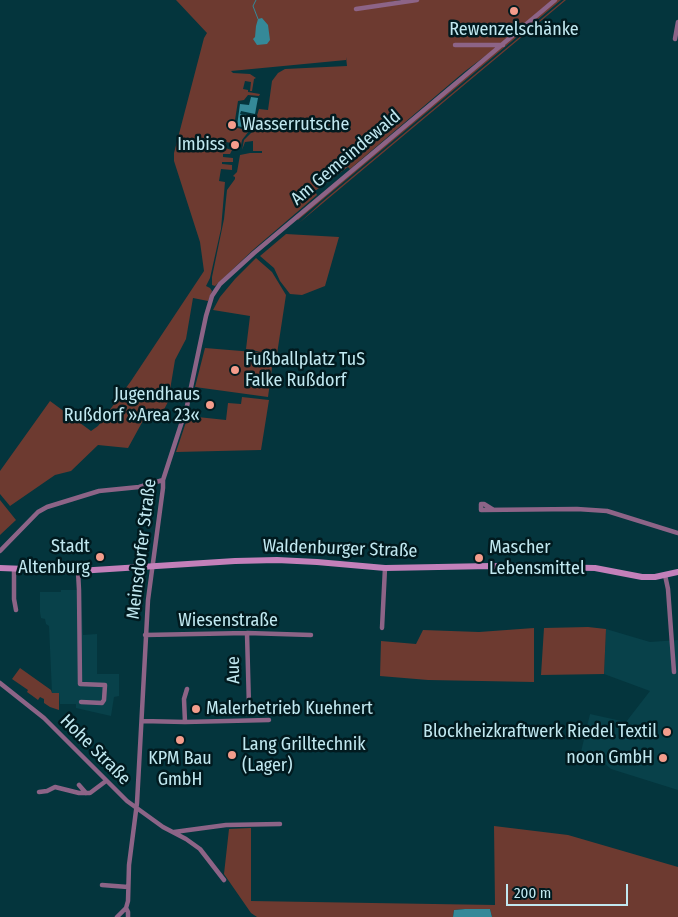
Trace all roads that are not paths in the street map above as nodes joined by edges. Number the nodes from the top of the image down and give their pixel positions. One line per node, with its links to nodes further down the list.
1 (417, 0): 3 (street)
2 (555, 0): 7 (street, Am Gemeindewald)
3 (356, 10)
4 (678, 22): 5 (street)
5 (674, 39)
6 (455, 45): 7 (street)
7 (503, 45): 8 (street, Am Gemeindewald)
8 (212, 296): 9 (street, Meinsdorfer Straße)
9 (163, 480): 12 (street); 13 (street, Meinsdorfer Straße)
10 (492, 509): 11 (street)
11 (678, 533)
12 (0, 550)
13 (153, 566): 15 (main road, Waldenburger Straße); 17 (main road, Waldenburger Straße); 23 (street, Meinsdorfer Straße)
14 (0, 568): 16 (main road, Waldenburger Straße)
15 (386, 568): 19 (main road, Waldenburger Straße); 21 (street)
16 (14, 569): 17 (main road, Waldenburger Straße); 20 (street)
17 (78, 572): 28 (street)
18 (678, 572): 19 (main road, Waldenburger Straße)
19 (665, 575): 25 (street)
20 (16, 610)
21 (382, 628)
22 (247, 633): 23 (street, Wiesenstraße); 24 (street, Wiesenstraße); 29 (street, Aue)
23 (146, 635): 31 (street, Meinsdorfer Straße)
24 (311, 635)
25 (674, 672)
26 (0, 683): 33 (street, Hohe Straße)
27 (187, 689): 32 (street)
28 (81, 702)
29 (249, 707)
30 (269, 720): 32 (street)
31 (142, 721): 32 (street); 37 (street, Meinsdorfer Straße)
32 (184, 722)
33 (106, 781): 36 (street); 37 (street, Hohe Straße)
34 (79, 785): 36 (street)
35 (39, 792): 36 (street)
36 (86, 793)
37 (136, 807): 39 (street, Hohe Straße); 42 (street, Meinsdorfer Straße)
38 (280, 824): 39 (street)
39 (172, 832): 40 (street, Hohe Straße)
40 (224, 880)
41 (102, 884): 42 (street)
42 (128, 887): 43 (street, Meinsdorfer Straße)
43 (126, 908): 44 (street); 45 (street, Meinsdorfer Straße)
44 (116, 917)
45 (128, 917)

